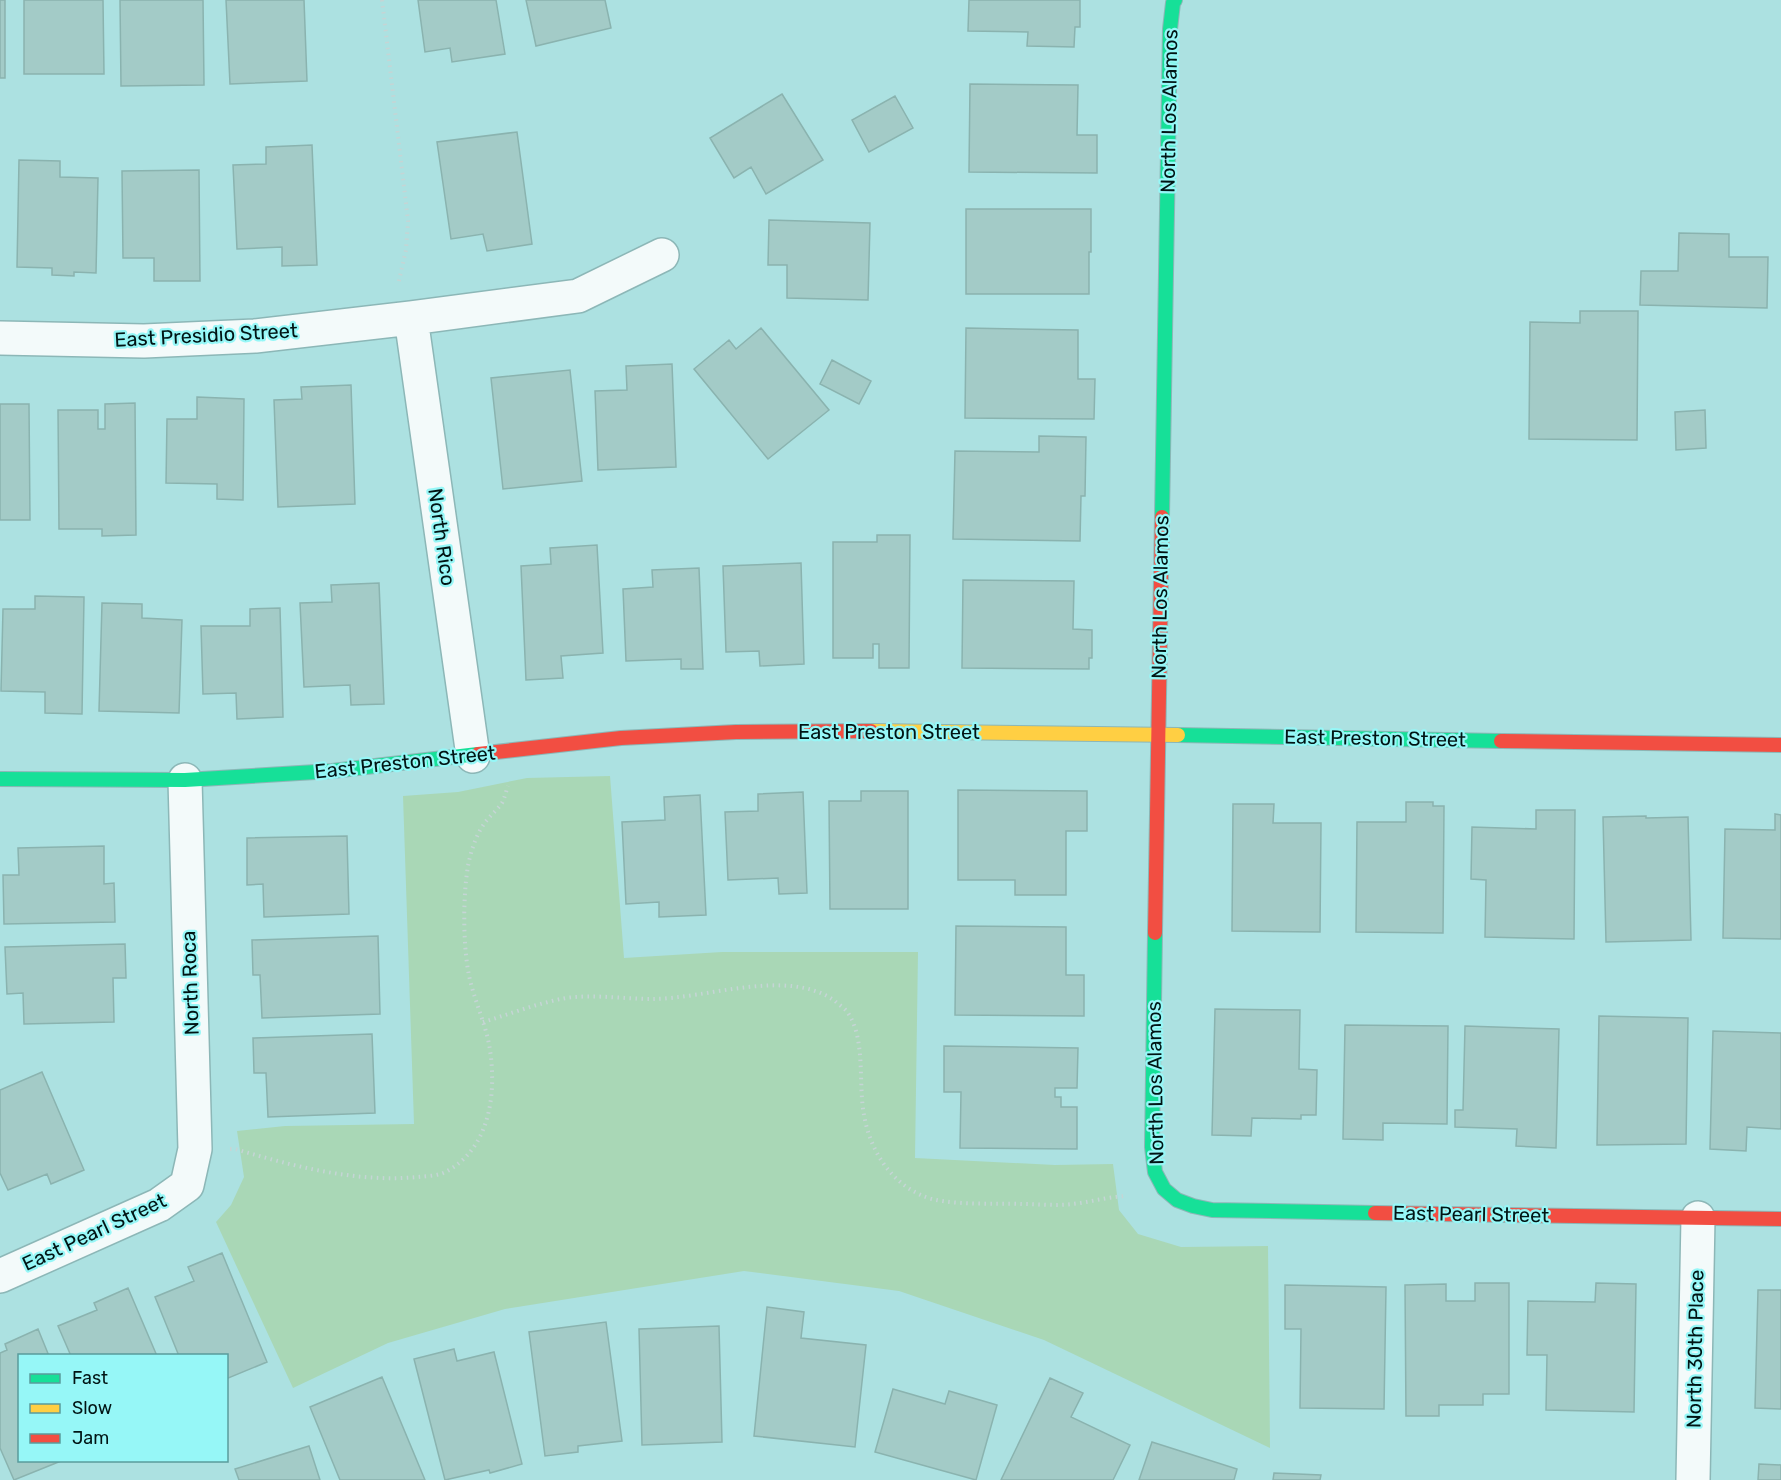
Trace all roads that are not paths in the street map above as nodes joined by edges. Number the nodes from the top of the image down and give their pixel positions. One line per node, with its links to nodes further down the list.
1 (1175, 0): 5 (street, North Los Alamos)
2 (662, 255): 3 (street, East Presidio Street)
3 (406, 319): 4 (street, East Presidio Street); 7 (street, North Rico)
4 (0, 338)
5 (1158, 735): 6 (street, East Preston Street); 7 (street, East Preston Street); 11 (street, North Los Alamos)
6 (1781, 745)
7 (473, 756): 9 (street, East Preston Street)
8 (0, 778): 9 (street, East Preston Street)
9 (185, 780): 10 (street, North Roca)
10 (188, 1185): 14 (street, East Pearl Street)
11 (1166, 1192): 12 (street, East Pearl Street)
12 (1698, 1218): 13 (street, East Pearl Street); 15 (street, North 30th Place)
13 (1781, 1219)
14 (0, 1276)
15 (1693, 1480)

